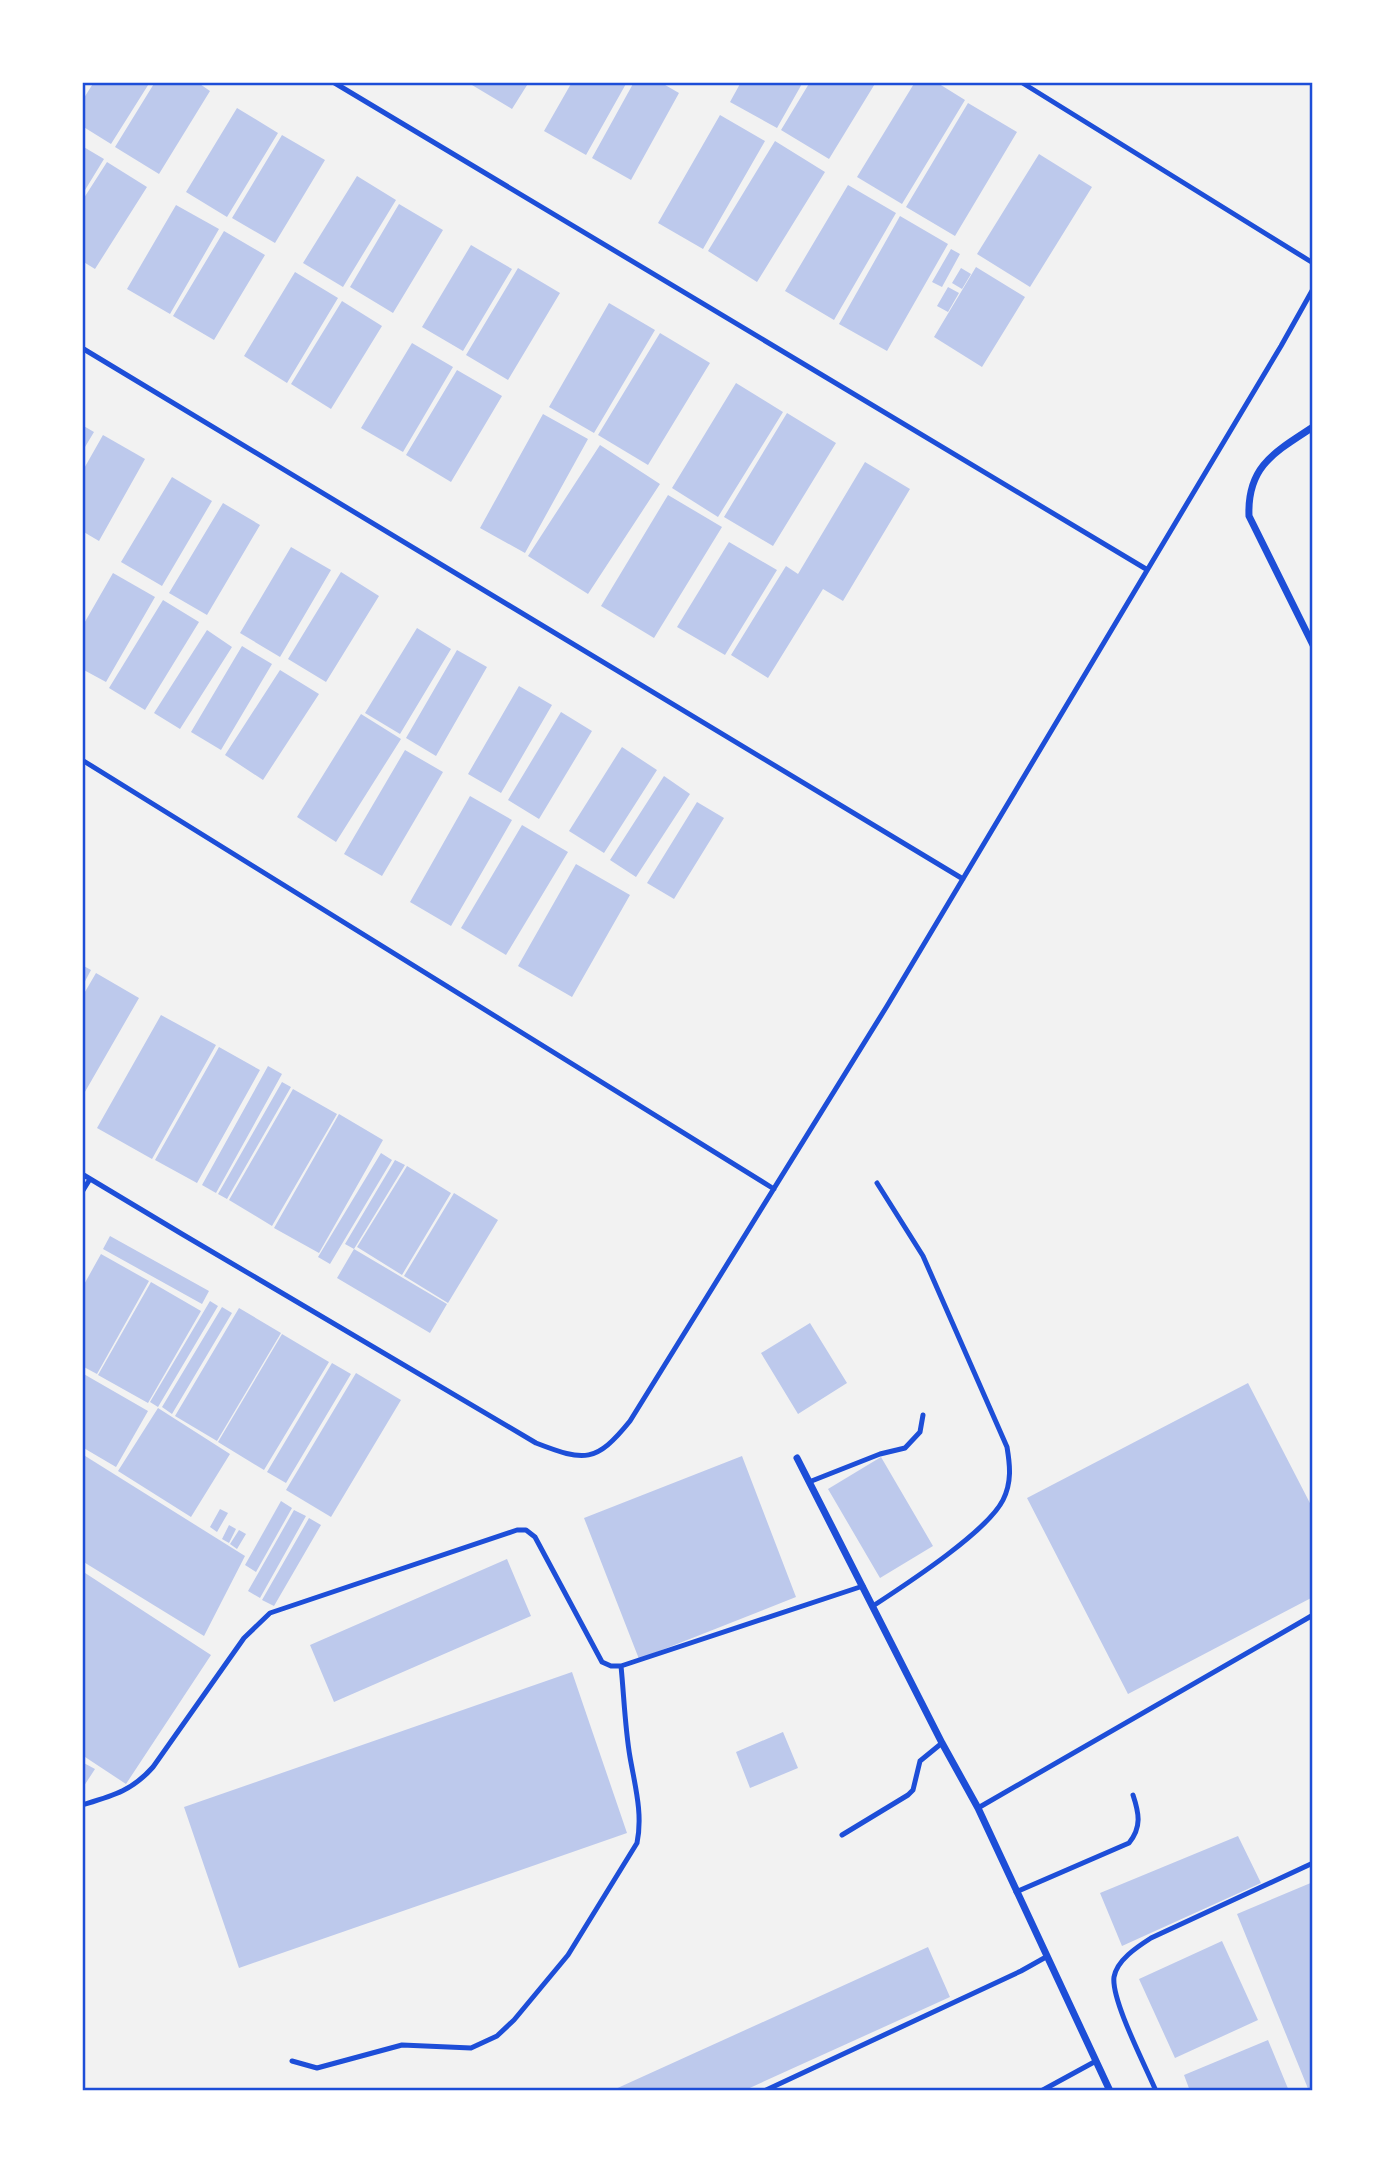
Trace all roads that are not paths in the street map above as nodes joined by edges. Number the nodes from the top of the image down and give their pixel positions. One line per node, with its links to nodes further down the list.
1 (333, 82): 7 (lane)
2 (1021, 82): 3 (lane)
3 (1313, 263)
4 (1313, 289): 7 (lane)
5 (82, 348): 10 (lane)
6 (1313, 427): 8 (street)
7 (1146, 569): 10 (lane)
8 (1313, 645)
9 (82, 760): 14 (lane)
10 (963, 879): 14 (lane)
11 (82, 1174): 12 (lane)
12 (90, 1178): 14 (lane); 15 (lane)
13 (877, 1184): 20 (lane)
14 (774, 1189)
15 (82, 1192)
16 (923, 1416): 18 (lane)
17 (797, 1458): 18 (street)
18 (809, 1482): 19 (street)
19 (863, 1586): 20 (street); 22 (lane)
20 (873, 1606): 23 (street)
21 (1313, 1615): 26 (lane)
22 (621, 1665): 25 (lane); 31 (lane)
23 (942, 1744): 26 (street); 27 (lane)
24 (1133, 1795): 29 (lane)
25 (82, 1805)
26 (978, 1808): 29 (street)
27 (842, 1835)
28 (1313, 1863): 36 (lane)
29 (1016, 1892): 30 (street)
30 (1045, 1957): 32 (street); 33 (lane)
31 (292, 2061)
32 (1096, 2061): 34 (lane); 35 (street)
33 (764, 2091)
34 (1041, 2091)
35 (1110, 2091)
36 (1156, 2091)

